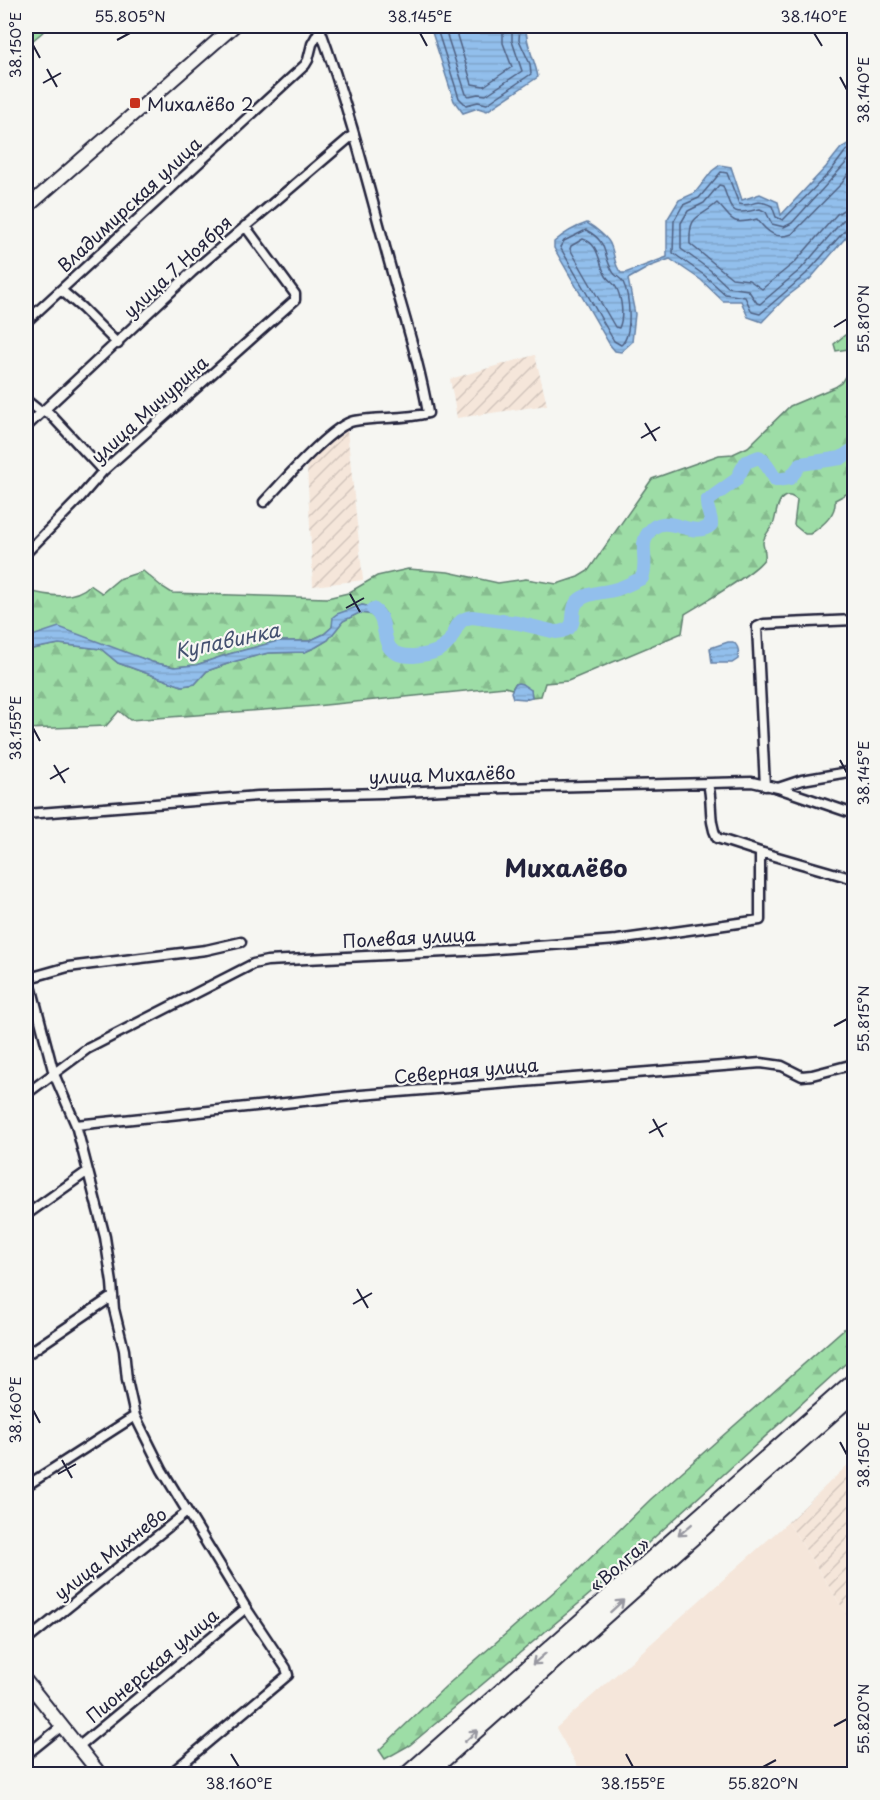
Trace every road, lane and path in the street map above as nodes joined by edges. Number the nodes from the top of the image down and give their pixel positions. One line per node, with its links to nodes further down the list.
1 (234, 26): 4 (main road)
2 (320, 27): 3 (street); 6 (street, Владимирская улица)
3 (354, 134): 5 (street, улица 7 Ноября); 13 (street)
4 (26, 208)
5 (245, 226): 8 (street, улица 7 Ноября); 12 (street, улица Мичурина)
6 (61, 290): 7 (street, Владимирская улица); 8 (street)
7 (26, 322)
8 (118, 344): 10 (street, улица 7 Ноября)
9 (26, 400): 10 (street)
10 (41, 412): 11 (street, улица 7 Ноября); 12 (street)
11 (26, 427)
12 (103, 471): 14 (street, улица Мичурина)
13 (264, 502)
14 (26, 553)
15 (855, 620): 18 (street)
16 (855, 771): 19 (street)
17 (708, 784): 18 (street, улица Михалёво); 20 (street, улица Михалёво); 22 (street)
18 (765, 786): 19 (street, улица Михалёво)
19 (778, 788): 21 (street, улица Михалёво)
20 (26, 814)
21 (855, 814)
22 (760, 852): 23 (street); 27 (street, Полевая улица)
23 (855, 879)
24 (241, 942): 25 (street)
25 (27, 977): 27 (street)
26 (855, 1064): 29 (street, Северная улица)
27 (54, 1074): 28 (street, Полевая улица); 29 (street)
28 (26, 1094)
29 (76, 1125): 30 (street)
30 (87, 1171): 31 (street); 32 (street)
31 (26, 1215)
32 (113, 1296): 33 (street); 36 (street)
33 (26, 1355)
34 (855, 1380): 47 (highway, «Волга», one-way to 47)
35 (855, 1394): 48 (highway, «Волга», one-way to 35)
36 (135, 1416): 37 (street); 38 (street)
37 (26, 1486)
38 (188, 1512): 39 (street); 40 (street, улица Михнево)
39 (246, 1608): 43 (street, Пионерская улица); 46 (street)
40 (26, 1641)
41 (26, 1680): 42 (main road)
42 (62, 1726): 43 (main road); 44 (street)
43 (78, 1747): 45 (main road)
44 (26, 1755)
45 (99, 1774)
46 (170, 1774)
47 (407, 1774)
48 (428, 1774)

